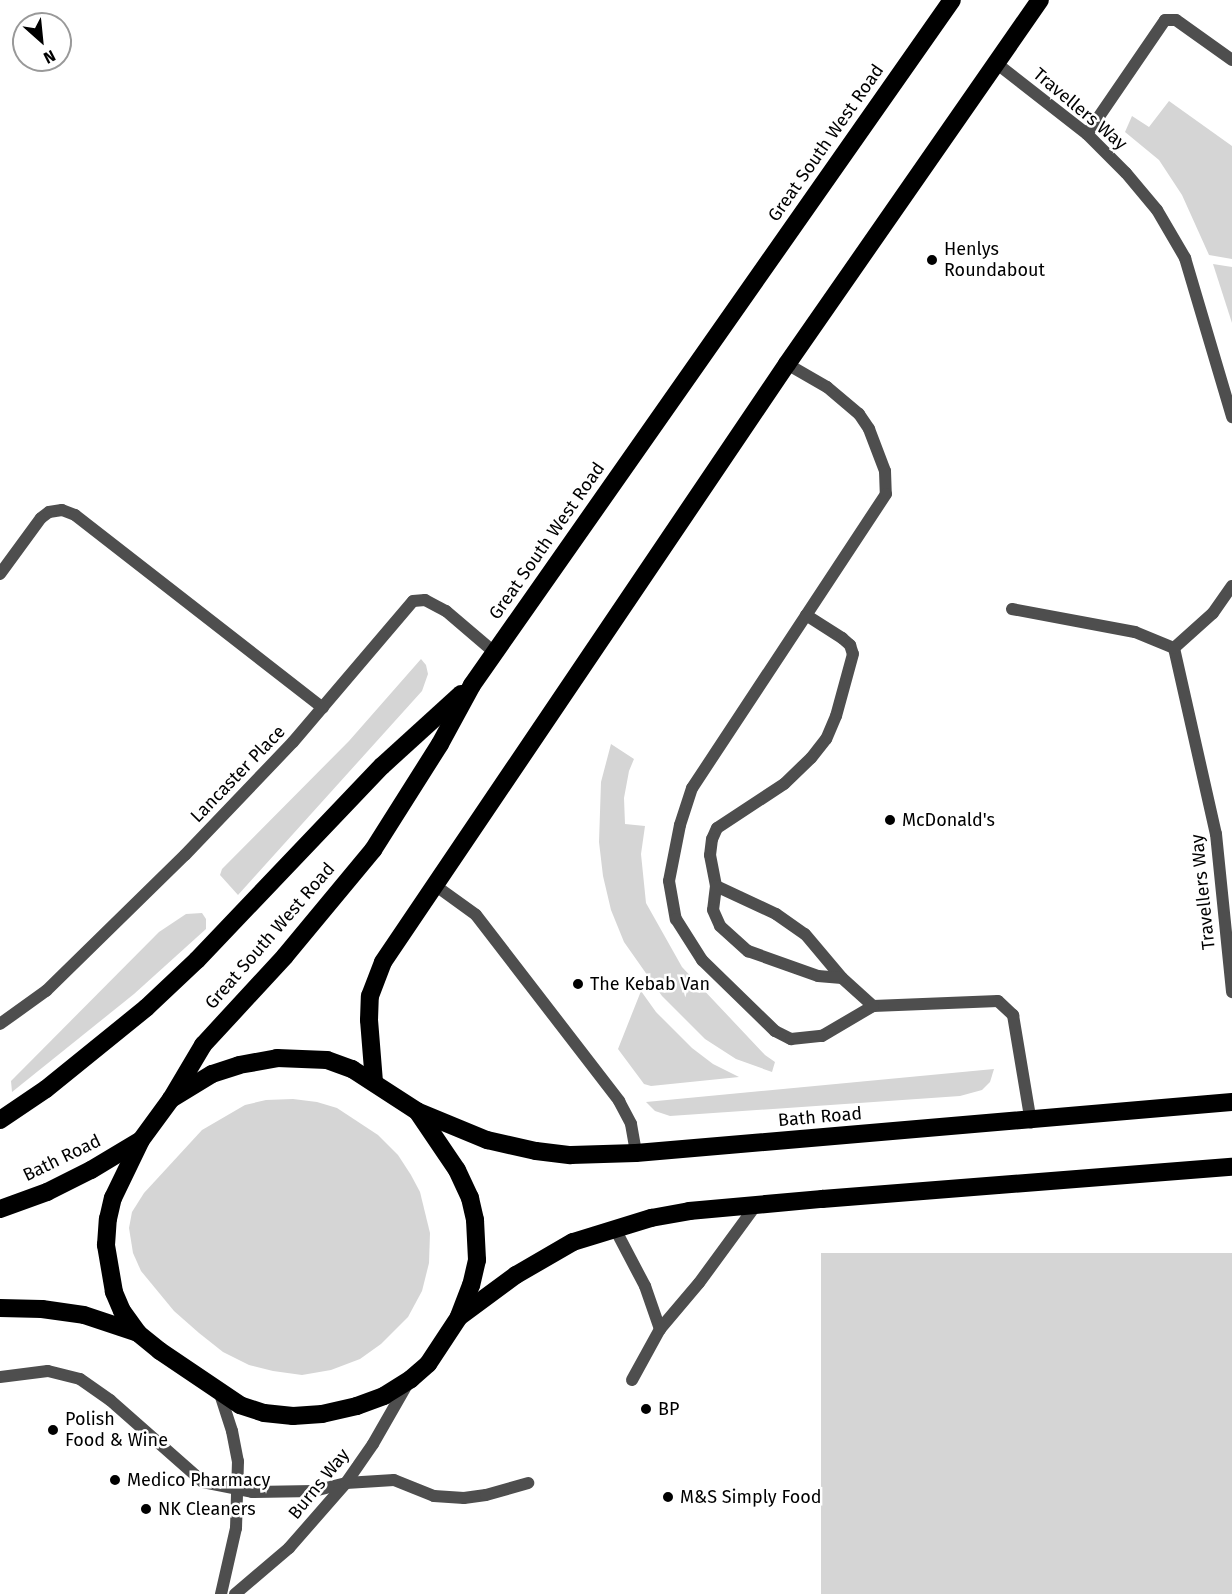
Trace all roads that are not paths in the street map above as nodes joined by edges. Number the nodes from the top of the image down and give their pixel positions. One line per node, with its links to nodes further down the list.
1 (952, 0): 13 (highway, Great South West Road)
2 (1040, 0): 4 (highway)
3 (1232, 60): 5 (street)
4 (996, 63): 5 (street, Travellers Way); 6 (highway)
5 (1087, 134): 7 (street, Travellers Way)
6 (787, 364): 11 (street); 16 (highway)
7 (1232, 417)
8 (0, 574): 15 (street)
9 (1232, 586): 12 (street)
10 (1012, 609): 12 (street)
11 (806, 615): 17 (street); 20 (street)
12 (1174, 648): 19 (street, Travellers Way)
13 (494, 652): 14 (highway, Great South West Road); 15 (street, Lancaster Place)
14 (471, 685): 23 (highway, Great South West Road); 26 (highway)
15 (323, 708): 21 (street, Lancaster Place)
16 (436, 885): 22 (highway); 29 (street)
17 (717, 886): 18 (street); 18 (street)
18 (842, 978): 20 (street)
19 (1232, 992)
20 (873, 1006): 27 (street)
21 (0, 1024)
22 (374, 1082): 23 (highway); 25 (highway)
23 (171, 1100): 28 (highway)
24 (1232, 1102): 27 (highway, Bath Road)
25 (417, 1111): 29 (highway, Bath Road); 35 (highway)
26 (0, 1120)
27 (1031, 1122): 29 (highway, Bath Road)
28 (141, 1140): 32 (highway, Bath Road); 37 (highway)
29 (636, 1153)
30 (1232, 1167): 31 (highway)
31 (756, 1205): 33 (highway); 36 (street)
32 (0, 1209)
33 (614, 1227): 35 (highway); 36 (street)
34 (0, 1308): 37 (highway)
35 (459, 1317): 39 (highway)
36 (660, 1329): 40 (street)
37 (138, 1333): 41 (highway)
38 (0, 1377): 44 (street)
39 (411, 1379): 41 (highway); 42 (street, Burns Way)
40 (632, 1380)
41 (220, 1394): 44 (street)
42 (346, 1483): 43 (street); 44 (street); 46 (street, Burns Way)
43 (528, 1484)
44 (238, 1491): 45 (street)
45 (221, 1594)
46 (235, 1594)

